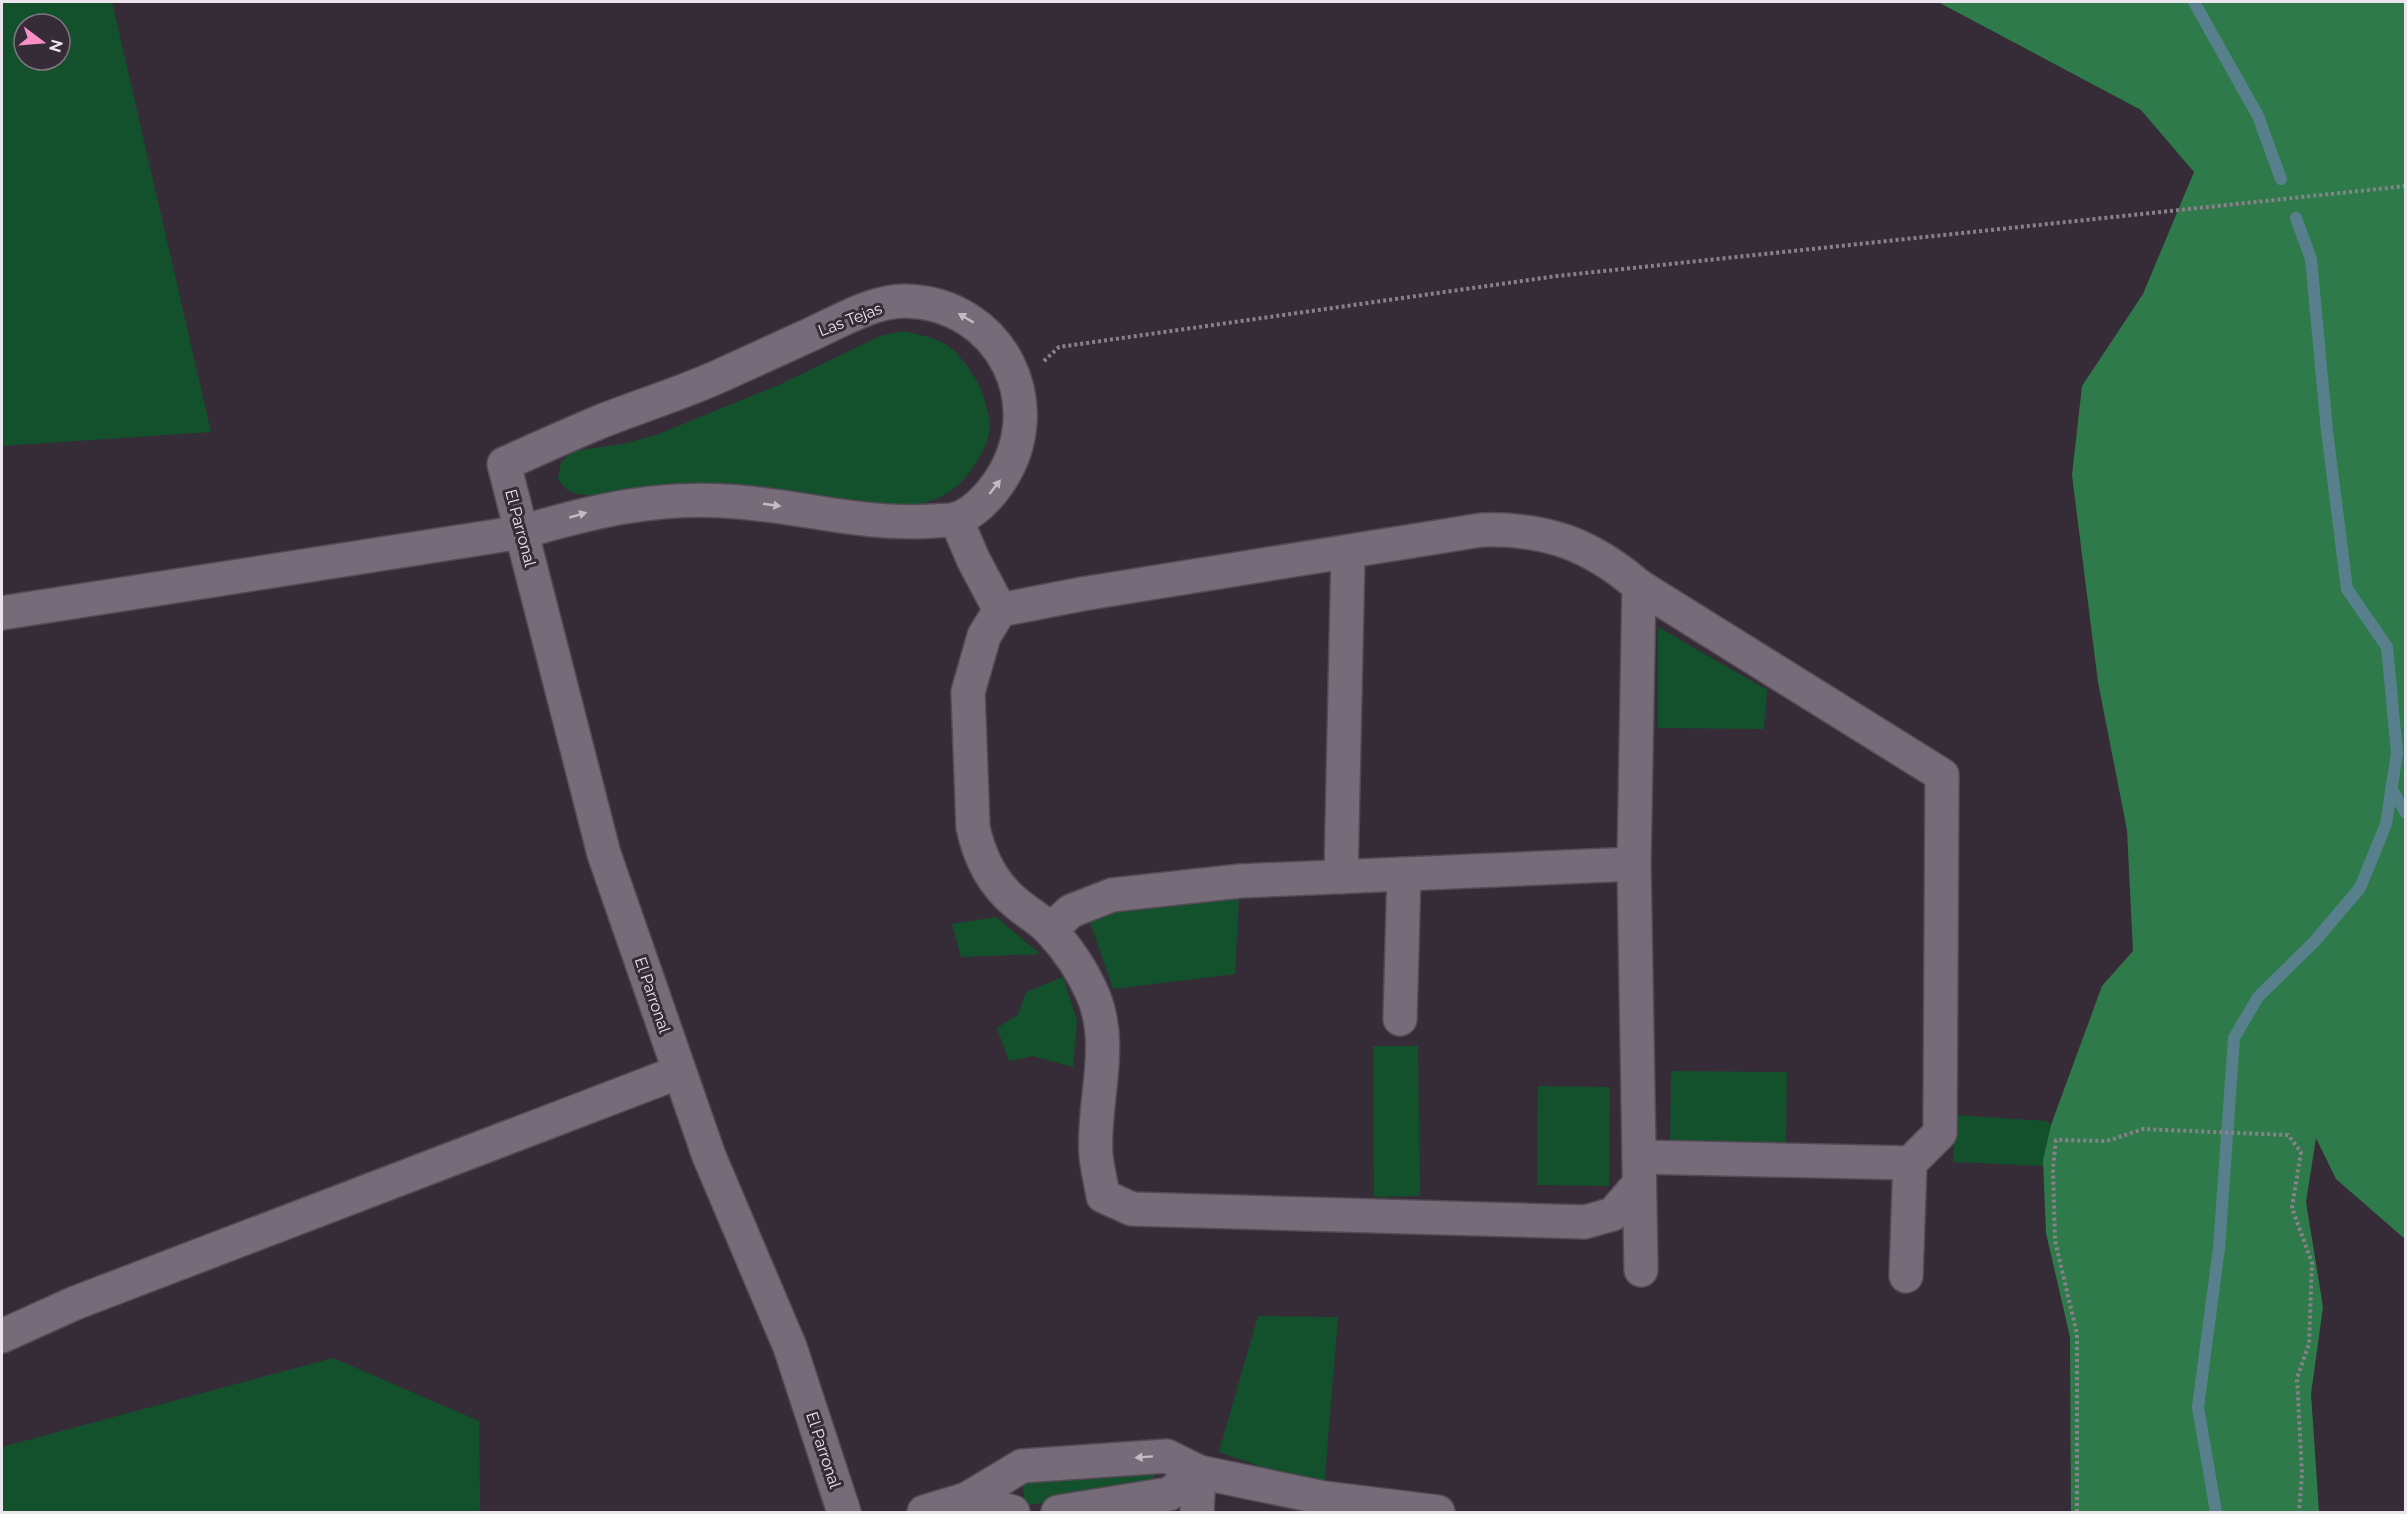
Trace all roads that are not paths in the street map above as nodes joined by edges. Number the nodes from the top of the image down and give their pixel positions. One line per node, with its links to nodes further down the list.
1 (504, 464): 2 (street, Las Tejas, one-way to 1); 3 (street, El Parronal)
2 (956, 519): 3 (street, Las Tejas, one-way to 2); 6 (street)
3 (522, 532): 7 (street, Las Tejas); 13 (street, El Parronal)
4 (1348, 553): 5 (street); 6 (street); 10 (street)
5 (1639, 586): 8 (street); 14 (street)
6 (1000, 610): 11 (street)
7 (2, 613)
8 (1634, 864): 9 (street); 15 (street)
9 (1404, 874): 10 (street); 12 (street)
10 (1341, 877): 11 (street)
11 (1050, 930): 15 (street)
12 (1400, 1019)
13 (679, 1072): 18 (street); 21 (street, El Parronal)
14 (1910, 1162): 15 (street); 17 (street)
15 (1639, 1171): 16 (street)
16 (1641, 1270)
17 (1906, 1276)
18 (2, 1336)
19 (1198, 1472): 20 (street, one-way to 20); 24 (street); 25 (street); 26 (street)
20 (967, 1499): 22 (street); 23 (street)
21 (844, 1512)
22 (924, 1512)
23 (1013, 1512)
24 (1058, 1512)
25 (1197, 1512)
26 (1438, 1512)

